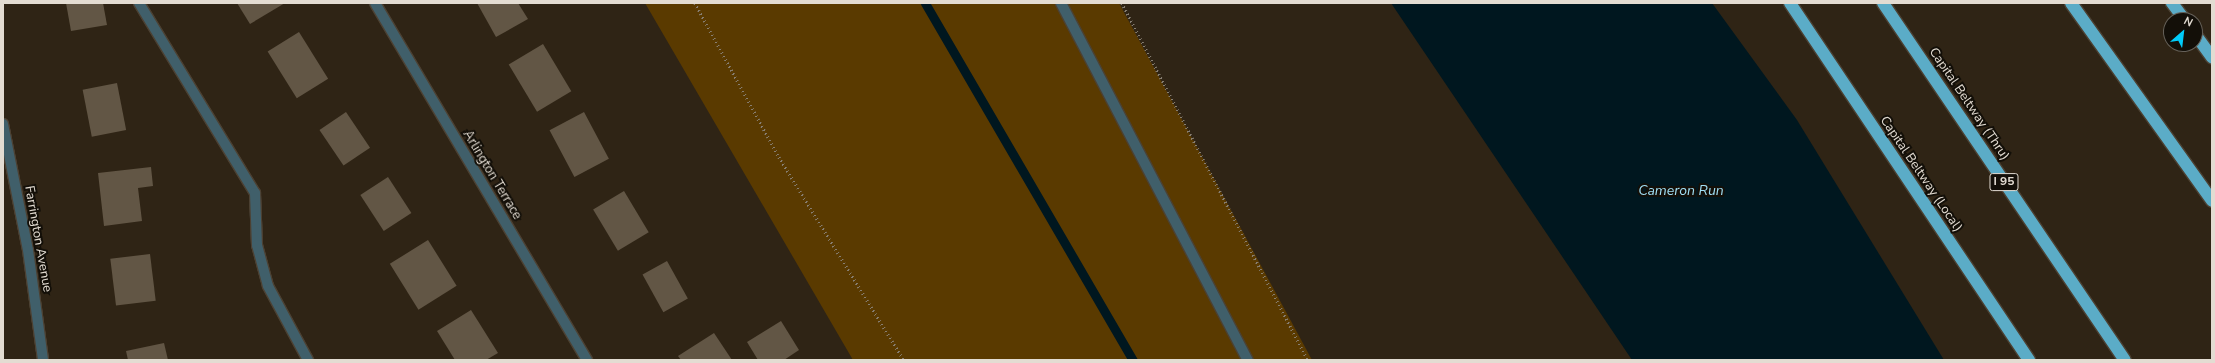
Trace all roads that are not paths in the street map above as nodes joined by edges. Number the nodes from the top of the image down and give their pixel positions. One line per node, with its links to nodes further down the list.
1 (139, 3): 16 (street)
2 (374, 3): 17 (street, Arlington Terrace)
3 (1061, 3): 18 (street)
4 (1790, 3): 19 (highway, Capital Beltway (Local))
5 (1883, 3): 20 (highway, Capital Beltway (Thru) / I 95)
6 (2071, 3): 12 (highway)
7 (2172, 3): 8 (highway)
8 (2179, 12)
9 (2203, 45): 10 (highway)
10 (2212, 57)
11 (3, 124): 15 (street, Farrington Avenue)
12 (2189, 172): 13 (highway); 14 (highway)
13 (2212, 201)
14 (2212, 207)
15 (43, 360)
16 (308, 360)
17 (587, 360)
18 (1248, 360)
19 (2029, 360)
20 (2125, 360)

